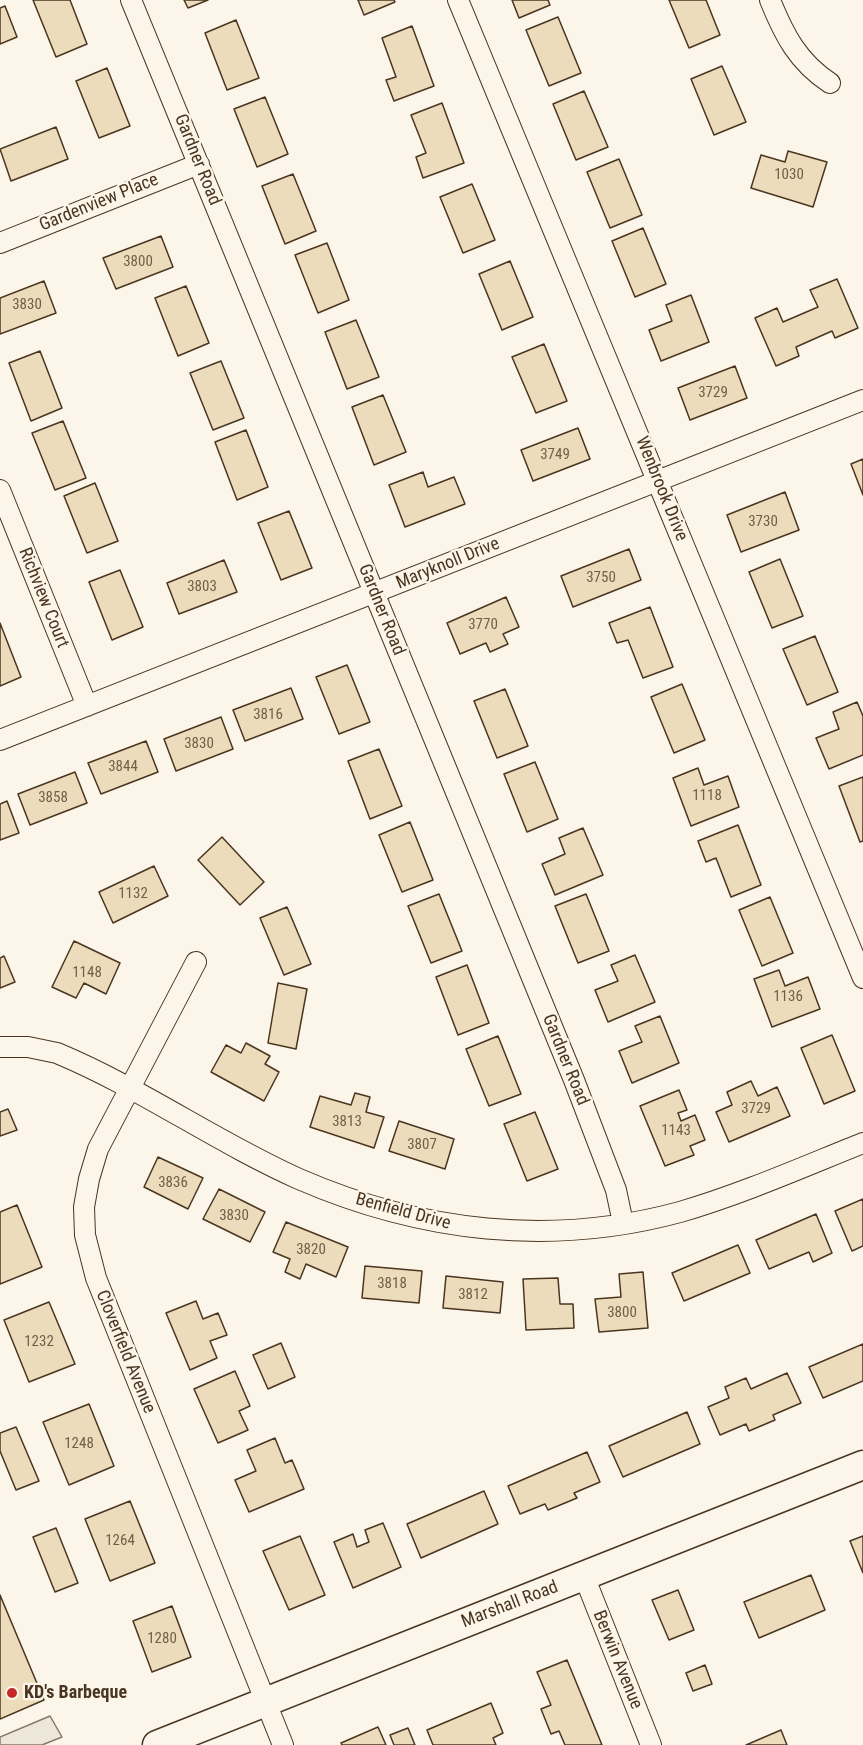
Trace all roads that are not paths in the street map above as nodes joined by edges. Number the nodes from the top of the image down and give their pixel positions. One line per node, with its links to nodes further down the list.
1 (131, 0): 5 (street, Gardner Road)
2 (458, 0): 8 (street, Wenbrook Drive)
3 (770, 0): 4 (street)
4 (830, 83)
5 (199, 164): 6 (street, Gardenview Place); 10 (street, Gardner Road)
6 (0, 243)
7 (863, 400): 8 (street, Maryknoll Drive)
8 (658, 481): 10 (street, Maryknoll Drive); 14 (street, Wenbrook Drive)
9 (0, 490): 11 (street, Richview Court)
10 (374, 594): 11 (street, Maryknoll Drive); 18 (street, Gardner Road)
11 (87, 706): 12 (street, Maryknoll Drive)
12 (0, 740)
13 (196, 962): 16 (street, Cloverfield Avenue)
14 (863, 978)
15 (0, 1047): 16 (street, Benfield Drive)
16 (129, 1089): 18 (street, Benfield Drive); 21 (street, Cloverfield Avenue)
17 (863, 1143): 18 (street, Benfield Drive)
18 (623, 1223)
19 (863, 1465): 20 (street, Marshall Road)
20 (584, 1576): 21 (street, Marshall Road); 24 (street, Berwin Avenue)
21 (266, 1701): 22 (street, Marshall Road); 23 (street, Cloverfield Avenue)
22 (157, 1745)
23 (283, 1745)
24 (651, 1745)

